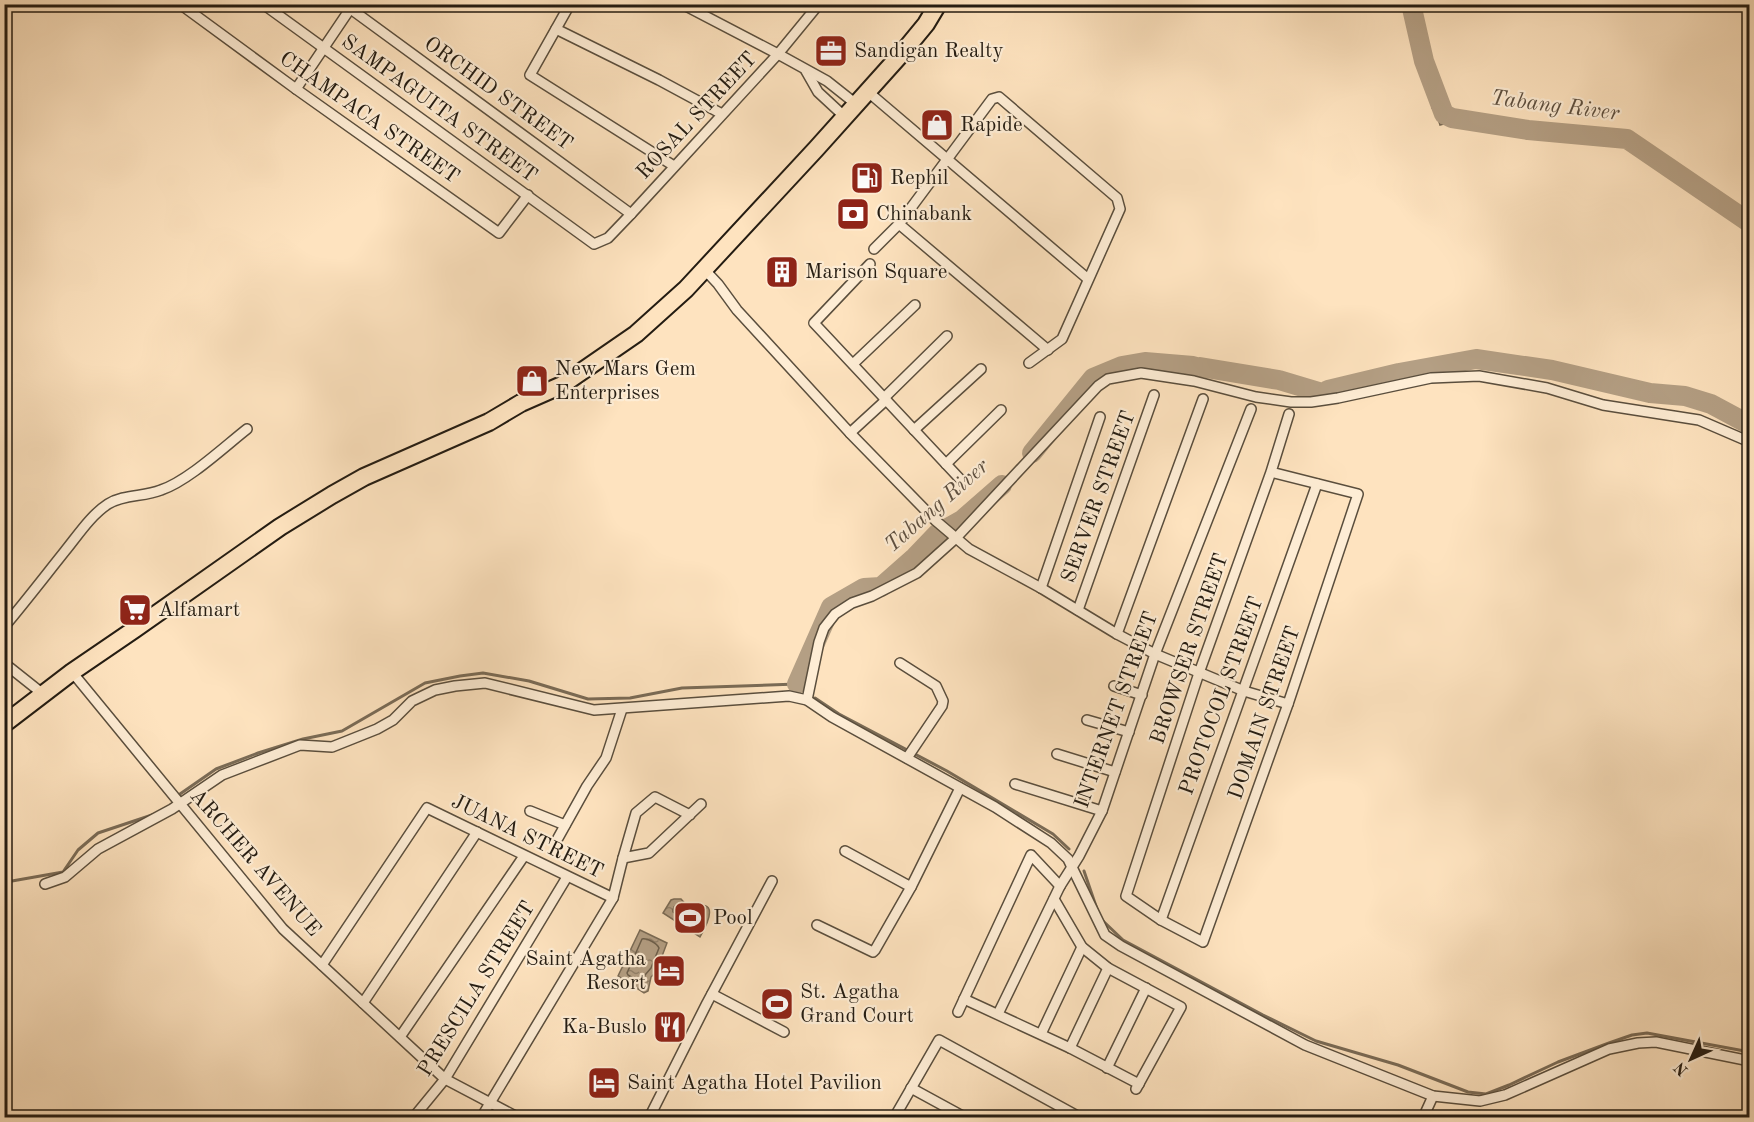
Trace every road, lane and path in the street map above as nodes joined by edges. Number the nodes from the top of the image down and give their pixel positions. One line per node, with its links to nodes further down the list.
1 (180, 4): 12 (street, CHAMPACA STREET)
2 (262, 4): 9 (street, SAMPAGUITA STREET)
3 (570, 4): 8 (street)
4 (682, 4): 10 (street)
5 (819, 4): 10 (street, ROSAL STREET)
6 (938, 4): 13 (highway)
7 (347, 7): 9 (street); 19 (street, ORCHID STREET)
8 (556, 29): 15 (street); 17 (street)
9 (323, 48): 12 (street); 18 (street, SAMPAGUITA STREET)
10 (778, 54): 11 (street); 15 (street, ROSAL STREET)
11 (805, 69): 14 (street); 14 (street)
12 (296, 89): 18 (street, CHAMPACA STREET)
13 (867, 91): 14 (highway); 16 (street)
14 (850, 110): 24 (highway)
15 (722, 114): 17 (street, ROSAL STREET)
16 (947, 159): 20 (street); 25 (street); 25 (street)
17 (674, 166): 19 (street, ROSAL STREET)
18 (528, 195): 21 (street, SAMPAGUITA STREET)
19 (631, 214): 21 (street, ROSAL STREET)
20 (900, 224): 22 (street); 28 (street)
21 (594, 244)
22 (874, 249)
23 (870, 264): 30 (street)
24 (704, 269): 41 (street); 55 (highway)
25 (1088, 279): 28 (street)
26 (915, 305): 30 (street)
27 (947, 336): 33 (street)
28 (1048, 350): 29 (street)
29 (1029, 363)
30 (853, 364): 33 (street)
31 (981, 369): 40 (street)
32 (1154, 395): 49 (street, SERVER STREET)
33 (885, 399): 40 (street); 41 (street)
34 (1203, 399): 51 (street)
35 (1251, 409): 52 (street, INTERNET STREET)
36 (1001, 410): 43 (street)
37 (1289, 414): 44 (street, BROWSER STREET)
38 (1100, 417): 48 (street)
39 (247, 429): 50 (street)
40 (914, 430): 43 (street)
41 (850, 433): 47 (street)
42 (1749, 442): 47 (street)
43 (946, 464): 45 (street)
44 (1271, 472): 46 (street); 56 (street, BROWSER STREET)
45 (960, 479)
46 (1317, 484): 58 (street, PROTOCOL STREET); 62 (street, DOMAIN STREET)
47 (953, 537): 48 (street); 61 (street)
48 (1041, 588): 49 (street)
49 (1078, 610): 51 (street)
50 (4, 627)
51 (1117, 634): 52 (street)
52 (1155, 654): 56 (street); 60 (street, INTERNET STREET)
53 (4, 663): 59 (street)
54 (900, 663): 68 (street)
55 (72, 672): 59 (highway); 72 (street, ARCHER AVENUE)
56 (1199, 673): 58 (street); 91 (street, BROWSER STREET)
57 (1114, 686): 60 (street)
58 (1244, 691): 62 (street); 91 (street, PROTOCOL STREET)
59 (43, 694): 65 (highway)
60 (1142, 695): 66 (street, INTERNET STREET)
61 (807, 700): 63 (street); 68 (street)
62 (1288, 704): 91 (street, DOMAIN STREET)
63 (622, 709): 72 (street); 77 (street)
64 (1088, 720): 66 (street)
65 (4, 724)
66 (1129, 732): 69 (street, INTERNET STREET)
67 (1057, 754): 69 (street)
68 (907, 757): 71 (street)
69 (1115, 772): 75 (street, INTERNET STREET)
70 (1016, 784): 75 (street)
71 (960, 788): 83 (street); 88 (street)
72 (180, 803): 86 (street); 94 (street, ARCHER AVENUE)
73 (701, 804): 76 (street)
74 (530, 811): 77 (street)
75 (1102, 811): 83 (street, INTERNET STREET)
76 (690, 815): 82 (street); 82 (street)
77 (565, 825): 79 (street)
78 (477, 832): 81 (street, JUANA STREET); 94 (street, JUANA STREET); 99 (street)
79 (558, 838)
80 (845, 850): 88 (street)
81 (524, 856): 84 (street, JUANA STREET); 104 (street)
82 (623, 858): 89 (street)
83 (1072, 868): 87 (street, INTERNET STREET); 110 (street)
84 (567, 877): 89 (street, JUANA STREET); 108 (street, PRESCILA STREET)
85 (772, 881): 97 (street)
86 (45, 884)
87 (1060, 886): 90 (street, INTERNET STREET); 98 (street)
88 (911, 887): 92 (street)
89 (612, 898): 111 (street)
90 (1054, 899): 93 (street); 101 (street, INTERNET STREET)
91 (1161, 920)
92 (818, 925)
93 (1082, 947): 95 (street); 103 (street)
94 (322, 965): 99 (street, ARCHER AVENUE)
95 (1108, 968): 96 (street); 105 (street)
96 (1146, 988): 107 (street); 107 (street)
97 (712, 994): 102 (street); 115 (street)
98 (964, 999): 100 (street); 101 (street)
99 (363, 1003): 104 (street, ARCHER AVENUE)
100 (957, 1012)
101 (998, 1014): 103 (street)
102 (784, 1032)
103 (1041, 1034): 105 (street)
104 (400, 1037): 108 (street, ARCHER AVENUE)
105 (1070, 1048): 107 (street)
106 (1749, 1061): 110 (street)
107 (1107, 1068)
108 (445, 1079): 111 (street, ARCHER AVENUE); 112 (street, PRESCILA STREET)
109 (911, 1088): 116 (street); 117 (street); 118 (street)
110 (1433, 1096): 119 (street)
111 (490, 1102): 113 (street); 114 (street, ARCHER AVENUE)
112 (413, 1118)
113 (481, 1118)
114 (519, 1118)
115 (649, 1118)
116 (894, 1118)
117 (966, 1118)
118 (1081, 1118)
119 (1423, 1118)

